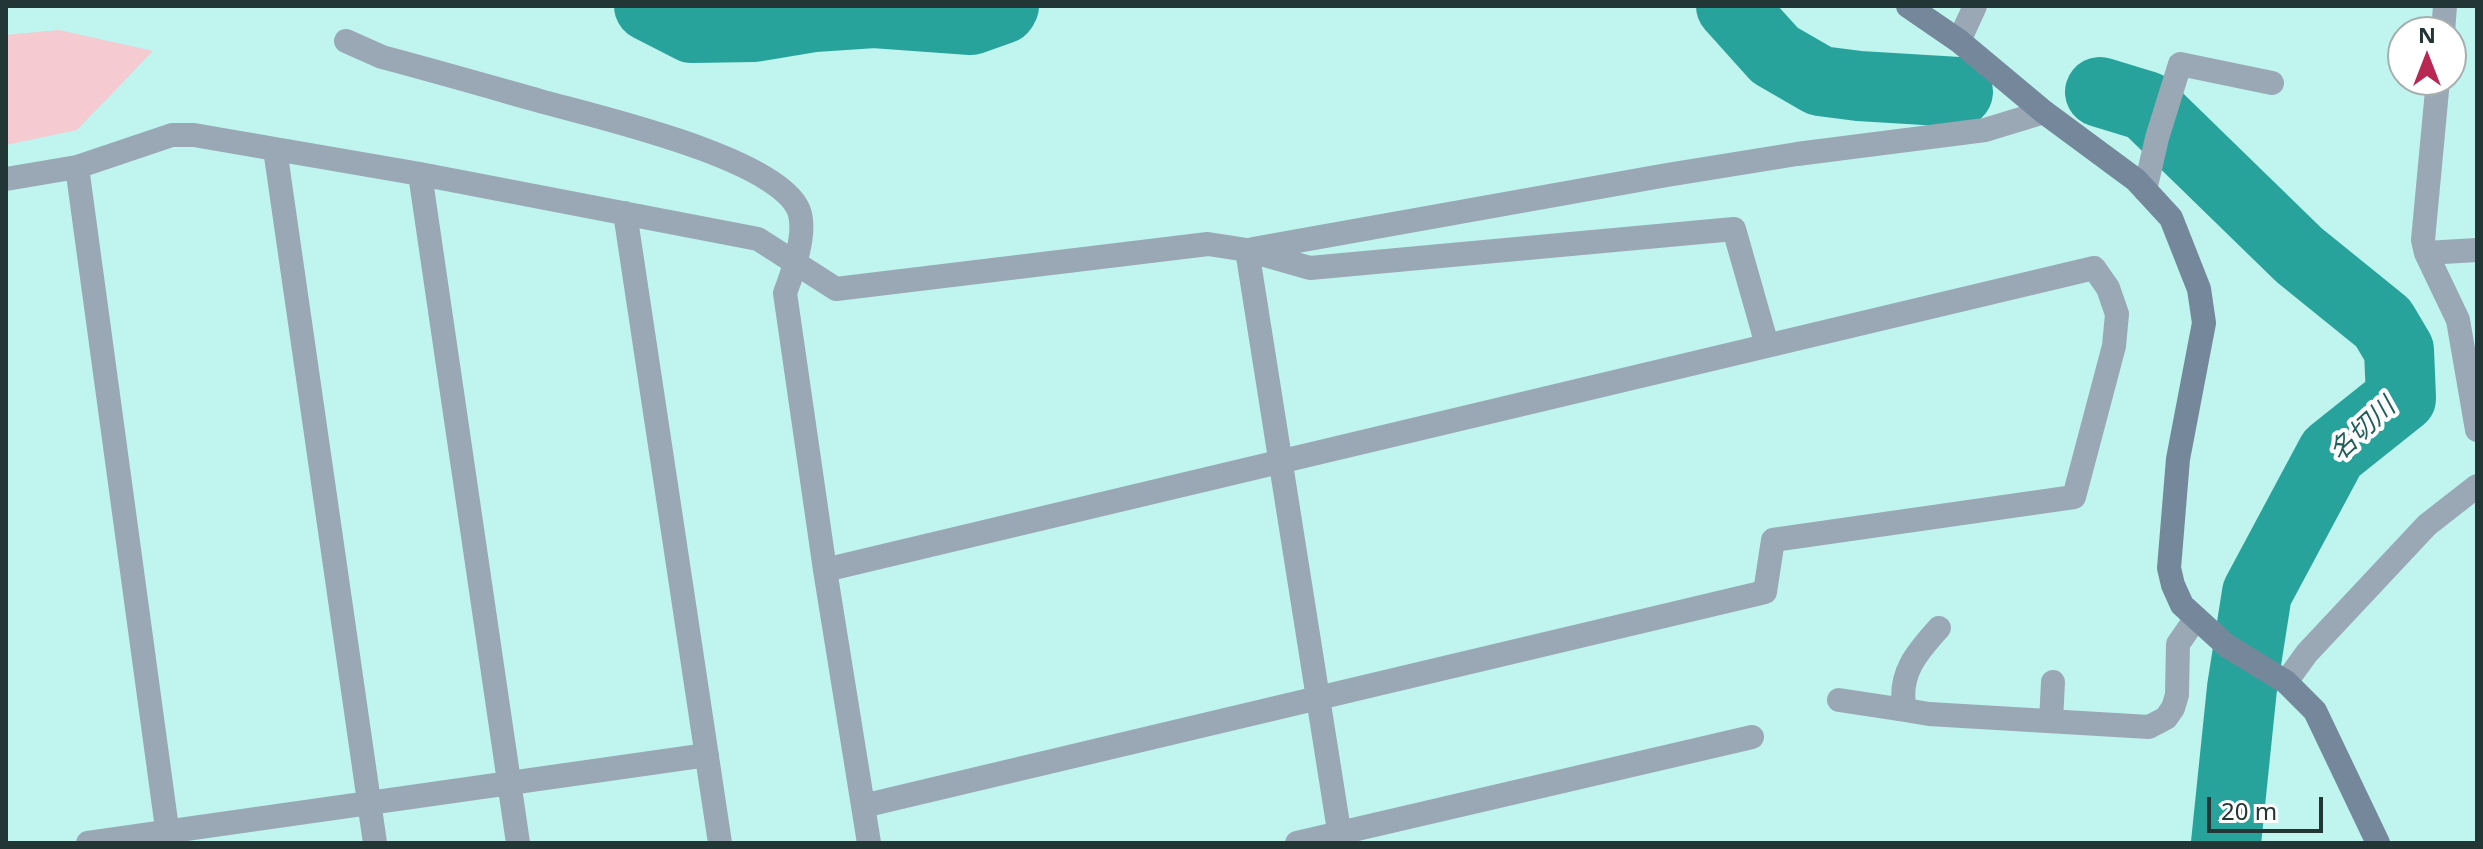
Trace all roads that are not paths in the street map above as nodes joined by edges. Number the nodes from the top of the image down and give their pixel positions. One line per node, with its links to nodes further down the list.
1 (1908, 6): 4 (street)
2 (1975, 6): 4 (street)
3 (346, 41): 17 (street)
4 (1959, 41): 7 (street)
5 (2272, 83): 12 (street)
6 (2436, 96): 16 (street)
7 (2044, 112): 12 (street); 14 (street)
8 (275, 149): 9 (street); 10 (street); 34 (street)
9 (77, 167): 11 (street); 36 (street)
10 (420, 174): 13 (street); 33 (street)
11 (6, 179)
12 (2145, 190): 23 (street)
13 (625, 213): 17 (street); 32 (street)
14 (1247, 250): 17 (street); 18 (street); 20 (street)
15 (2477, 250): 16 (street)
16 (2426, 253): 19 (street)
17 (796, 264): 22 (street)
18 (1767, 345): 20 (street); 27 (street)
19 (2477, 430)
20 (1280, 460): 22 (street); 27 (street)
21 (2477, 486): 26 (street)
22 (825, 570): 35 (street)
23 (2196, 618): 26 (street); 30 (street)
24 (1939, 628): 29 (street)
25 (2053, 682): 30 (street)
26 (2286, 682): 44 (street)
27 (1318, 698): 35 (street); 37 (street)
28 (1839, 700): 29 (street)
29 (1905, 710): 30 (street)
30 (2051, 721)
31 (1752, 737): 37 (street)
32 (707, 755): 33 (street); 41 (street)
33 (509, 783): 34 (street); 40 (street)
34 (369, 802): 36 (street); 39 (street)
35 (863, 806): 42 (street)
36 (168, 837): 38 (street)
37 (1340, 838): 43 (street)
38 (88, 843)
39 (375, 843)
40 (518, 843)
41 (720, 843)
42 (869, 843)
43 (1297, 843)
44 (2378, 843)

